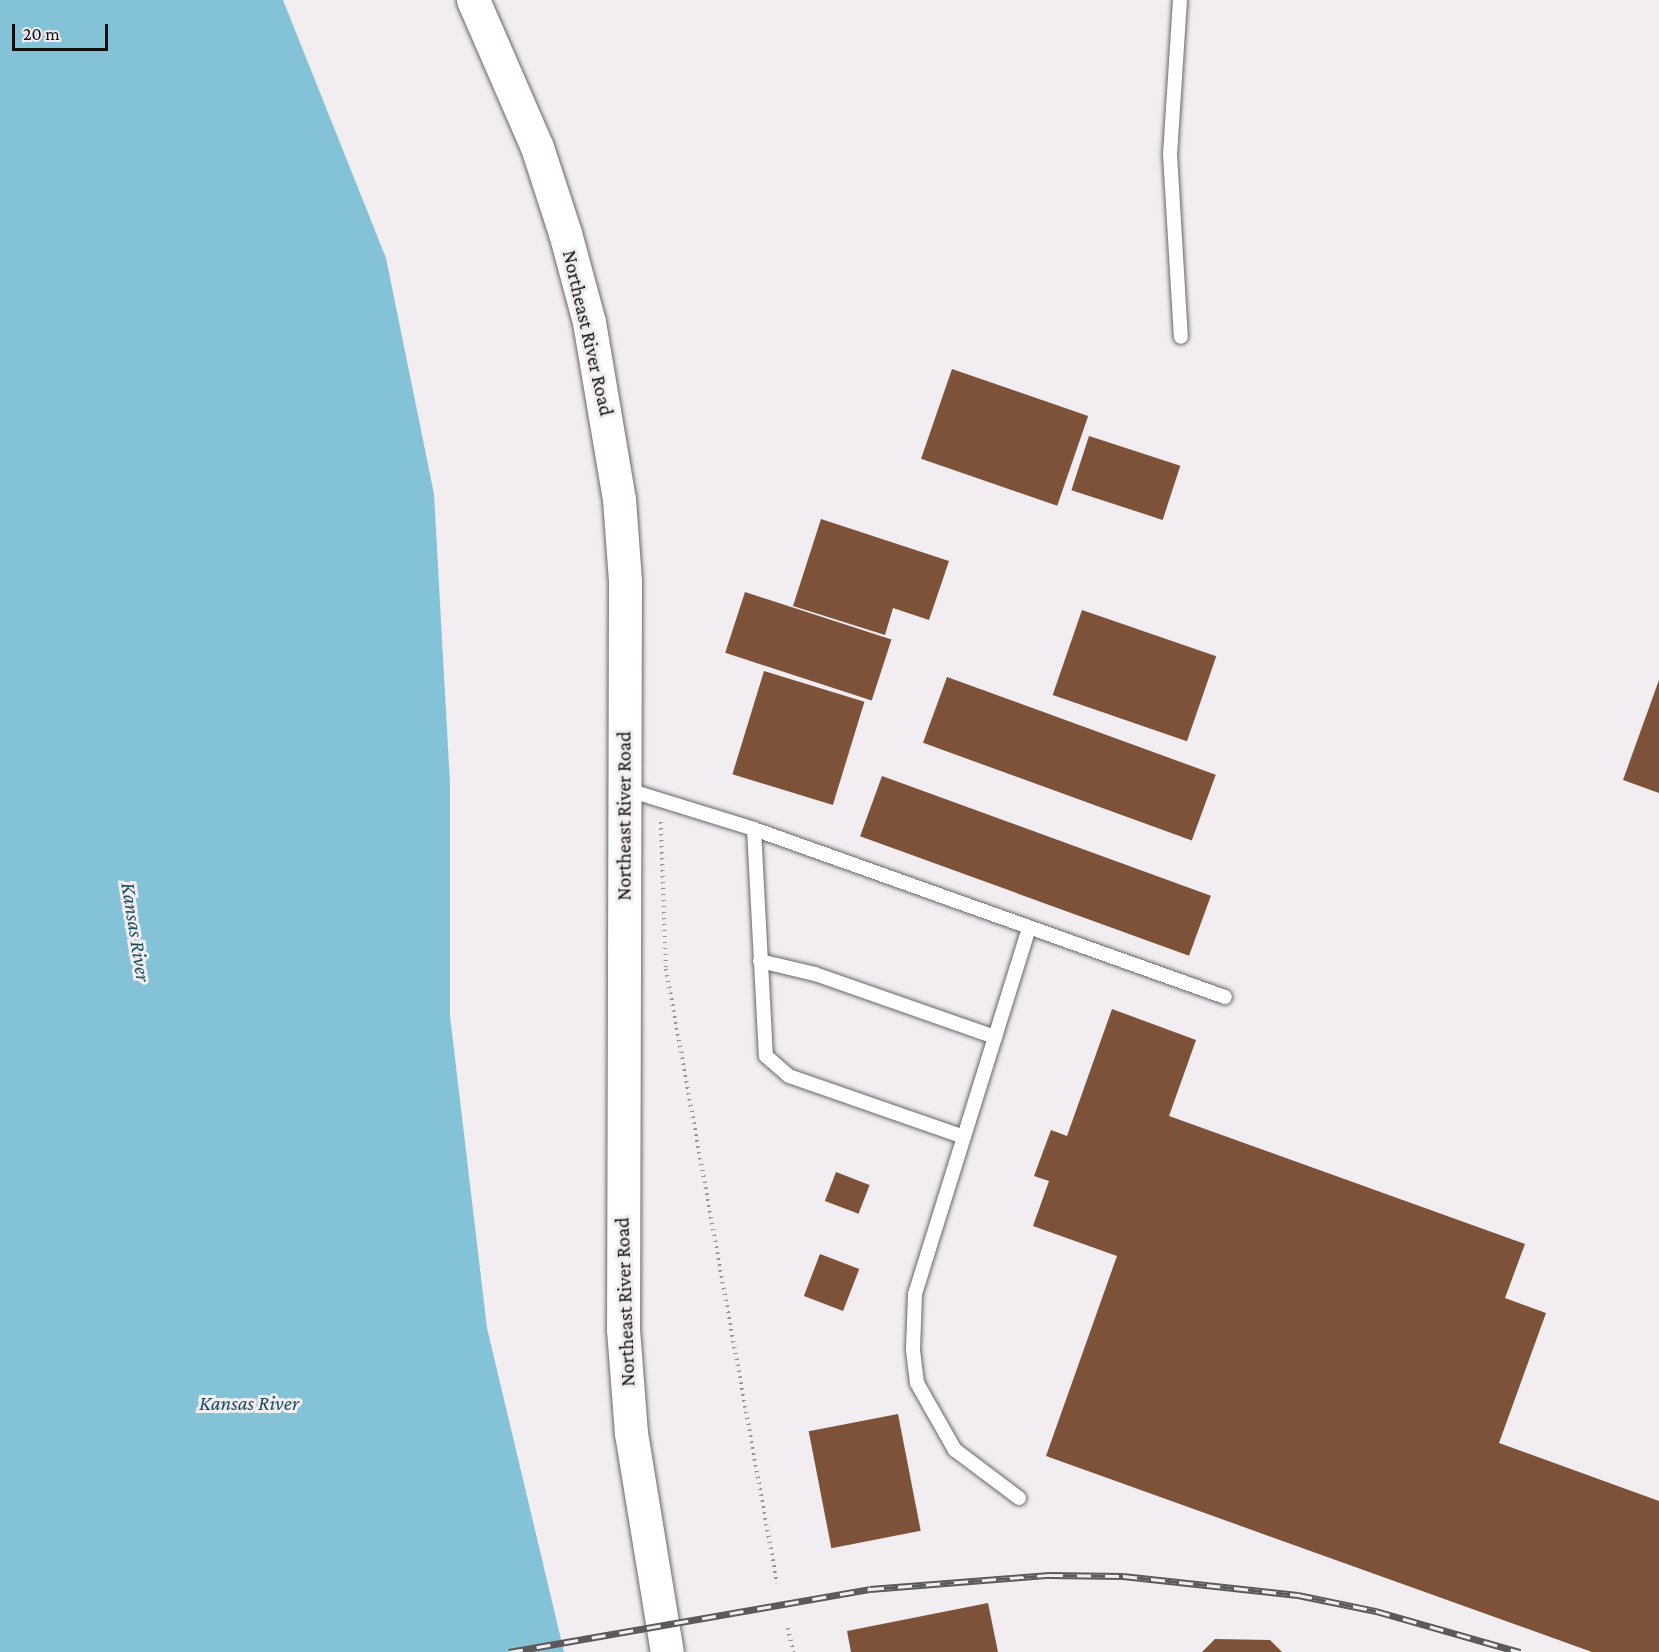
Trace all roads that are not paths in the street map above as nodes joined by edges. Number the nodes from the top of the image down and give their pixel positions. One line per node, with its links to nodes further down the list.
1 (473, 0): 4 (street, Northeast River Road)
2 (1180, 0): 3 (lane)
3 (1180, 337)
4 (625, 789): 5 (lane); 12 (street, Northeast River Road)
5 (754, 829): 6 (lane); 7 (lane)
6 (1029, 927): 8 (lane); 9 (lane)
7 (760, 962): 9 (lane); 10 (lane)
8 (1225, 997)
9 (995, 1037): 10 (lane)
10 (964, 1137): 11 (lane)
11 (1019, 1498)
12 (667, 1652)

